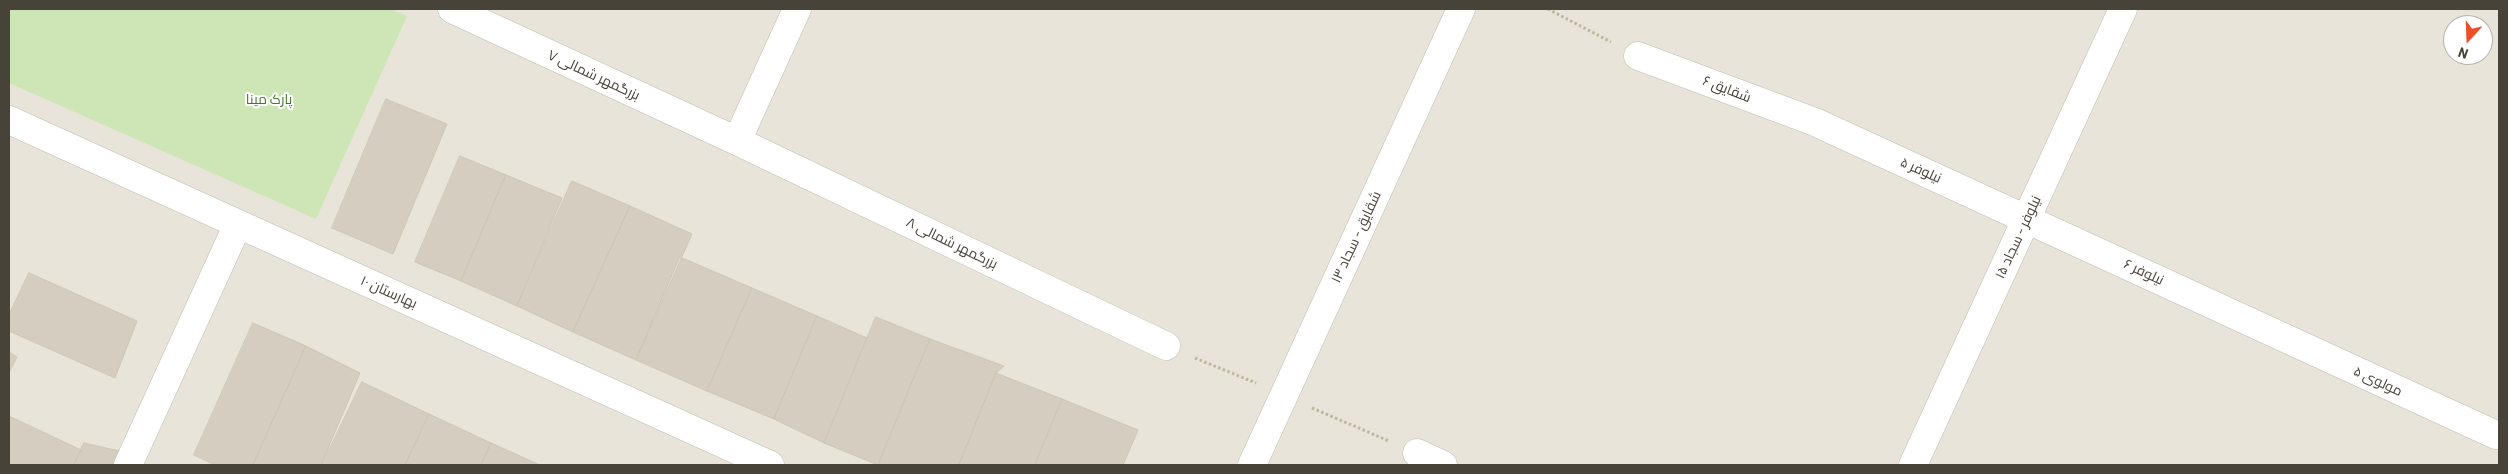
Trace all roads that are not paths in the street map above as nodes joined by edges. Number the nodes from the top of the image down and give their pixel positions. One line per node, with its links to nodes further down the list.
1 (452, 9): 8 (street, بزرگمهر شمالی ۷)
2 (797, 9): 8 (street)
3 (1461, 9): 17 (street, شقایق - سجاد ۱۳)
4 (2123, 9): 9 (street, نیلوفر - سجاد ۱۵)
5 (1638, 56): 7 (street, شقایق ۶)
6 (9, 120): 10 (street, بهارستان ۱۰)
7 (1815, 122): 9 (street, نیلوفر ۵)
8 (737, 141): 12 (street, بزرگمهر شمالی ۸)
9 (2026, 218): 11 (street, نیلوفر ۶); 19 (street, نیلوفر - سجاد ۱۵)
10 (238, 224): 15 (street); 16 (street, بهارستان ۱۰)
11 (2261, 326): 13 (street, مولوی ۵)
12 (1166, 346)
13 (2496, 434)
14 (1417, 454): 18 (street)
15 (132, 464)
16 (770, 465)
17 (1252, 465)
18 (1443, 465)
19 (1913, 465)

